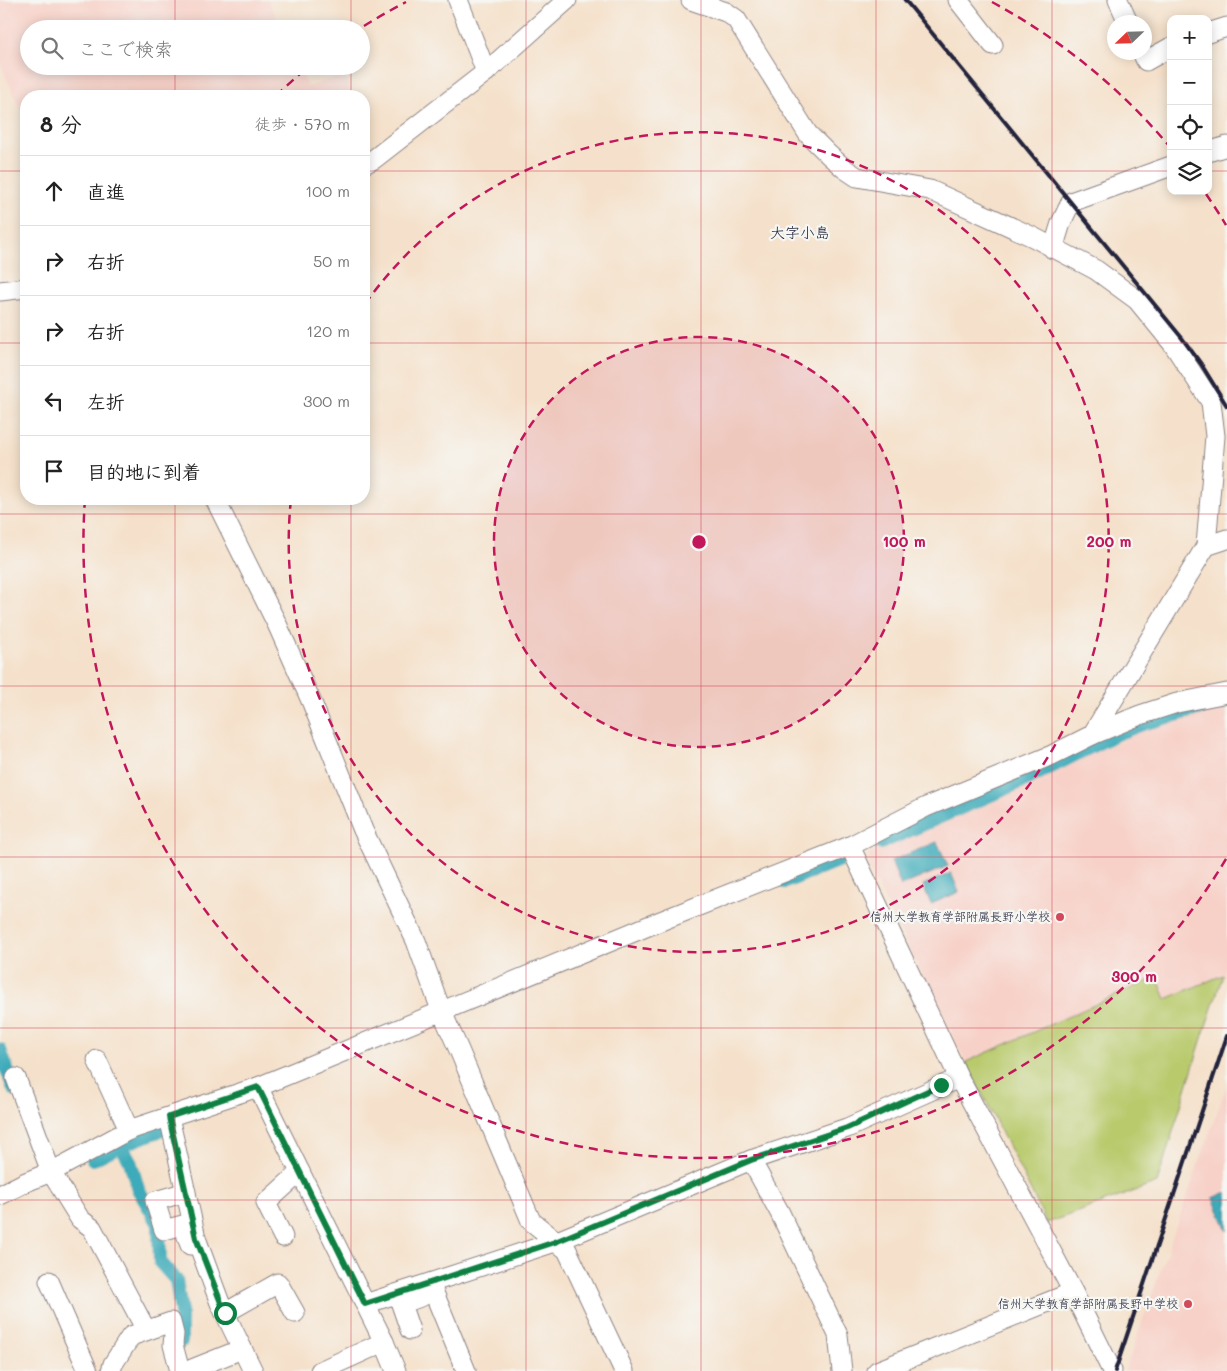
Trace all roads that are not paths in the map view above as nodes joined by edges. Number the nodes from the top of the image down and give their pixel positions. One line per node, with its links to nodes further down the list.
1 (458, 0): 12 (street)
2 (567, 0): 12 (street)
3 (691, 0): 17 (street)
4 (958, 0): 9 (street)
5 (1118, 0): 6 (street)
6 (1125, 15)
7 (1227, 27): 8 (street)
8 (1212, 32)
9 (994, 45)
10 (1167, 49): 11 (street)
11 (1152, 58)
12 (486, 72): 15 (street)
13 (1227, 146): 14 (street)
14 (1212, 151)
15 (370, 161)
16 (1167, 167): 17 (street)
17 (1053, 248): 22 (street)
18 (20, 289): 19 (street)
19 (0, 291)
20 (218, 505): 26 (street)
21 (1227, 539): 22 (street)
22 (1206, 546): 24 (street)
23 (1227, 693): 24 (street)
24 (1092, 735): 25 (street)
25 (850, 846): 26 (street); 29 (street)
26 (441, 1012): 30 (street); 39 (street)
27 (97, 1060): 32 (street)
28 (16, 1078): 34 (street)
29 (959, 1078): 33 (street); 43 (street)
30 (258, 1087): 31 (street); 35 (street)
31 (169, 1117): 32 (street); 36 (street)
32 (129, 1130): 34 (street)
33 (751, 1160): 39 (street); 60 (street)
34 (51, 1172): 37 (street); 47 (street)
35 (300, 1172): 38 (street); 44 (street)
36 (186, 1192): 40 (street); 40 (street)
37 (0, 1195)
38 (283, 1237)
39 (555, 1242): 42 (street); 59 (street)
40 (206, 1265): 45 (street)
41 (50, 1281): 52 (street)
42 (432, 1288): 44 (street); 48 (street); 58 (street)
43 (1073, 1292): 61 (street); 62 (street)
44 (365, 1304): 49 (street)
45 (225, 1313): 46 (street); 50 (street)
46 (295, 1313)
47 (146, 1330): 53 (street); 54 (street)
48 (410, 1330)
49 (384, 1342): 51 (street); 57 (street)
50 (242, 1349): 55 (street); 56 (street)
51 (325, 1370)
52 (88, 1371)
53 (111, 1371)
54 (180, 1371)
55 (192, 1371)
56 (252, 1371)
57 (396, 1371)
58 (466, 1371)
59 (624, 1371)
60 (842, 1371)
61 (877, 1371)
62 (1112, 1371)

